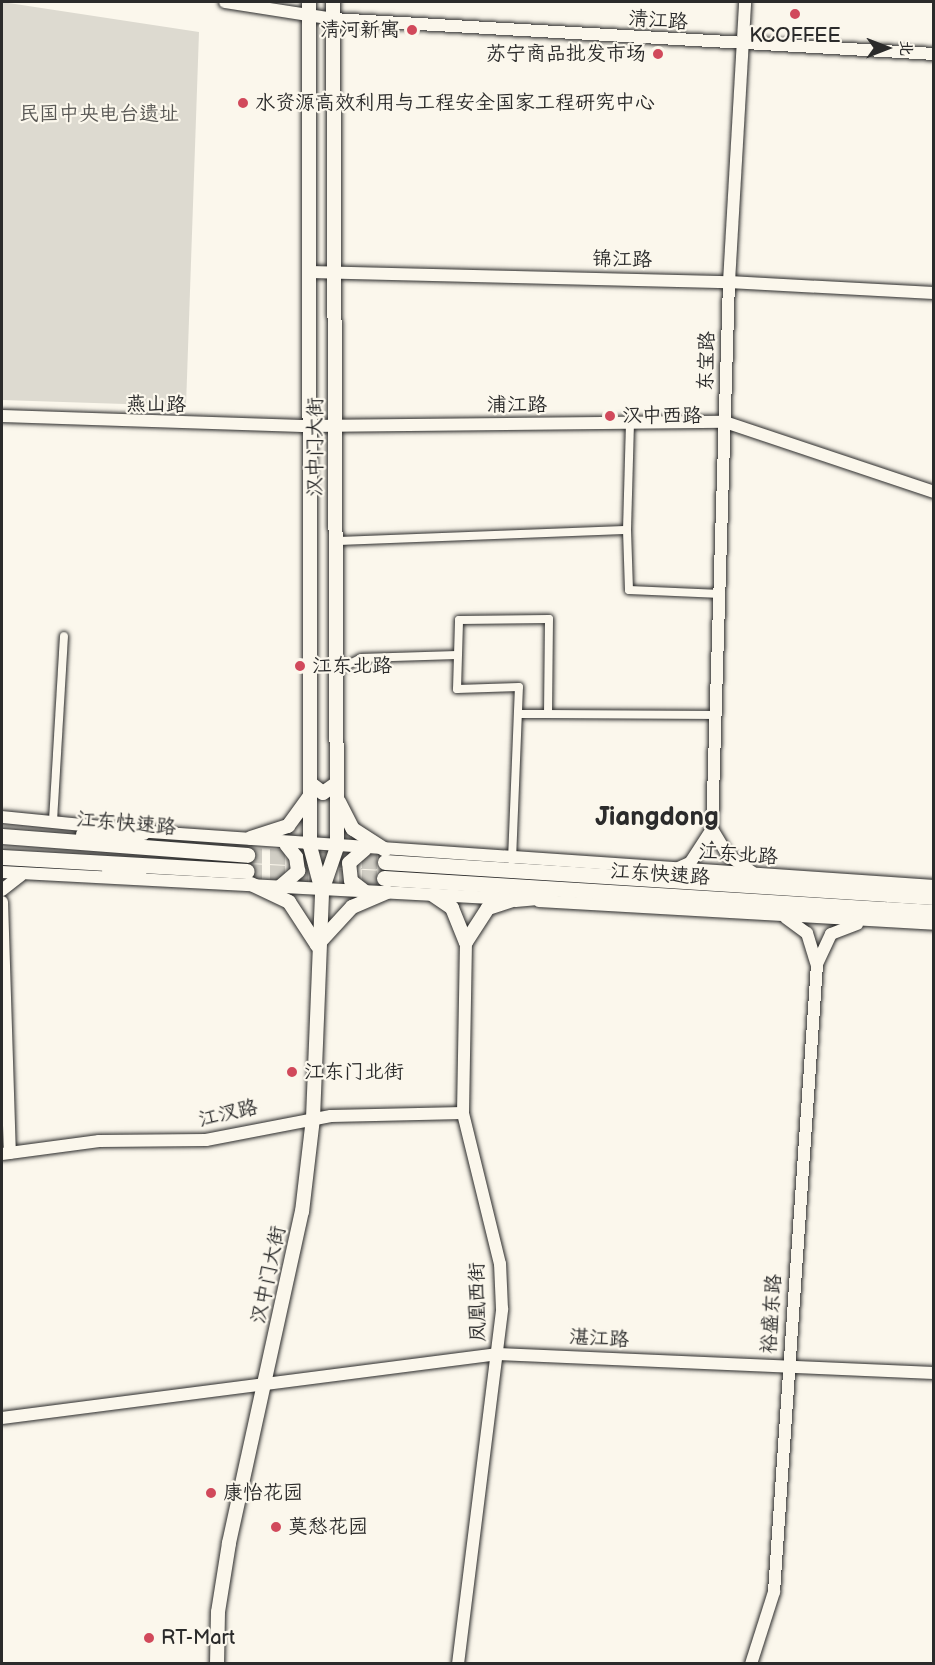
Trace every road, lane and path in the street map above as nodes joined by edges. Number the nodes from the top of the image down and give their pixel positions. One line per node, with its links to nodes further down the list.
1 (225, 2): 4 (street, 清江路)
2 (333, 2): 5 (main road, 汉中门大街)
3 (745, 2): 6 (street, 东宝路)
4 (309, 9): 5 (street, 清江路); 8 (main road, 汉中门大街)
5 (333, 19): 6 (street, 清江路); 9 (main road, 汉中门大街)
6 (742, 46): 7 (street, 清江路); 10 (street, 东宝路)
7 (933, 54)
8 (310, 273): 9 (street, 锦江路); 15 (main road, 汉中门大街)
9 (335, 273): 10 (street, 锦江路); 16 (main road, 汉中门大街)
10 (729, 282): 11 (street, 锦江路); 13 (street, 东宝路)
11 (933, 293)
12 (2, 416): 15 (street, 燕山路)
13 (725, 422): 14 (street, 浦江路); 17 (street, 浦江路); 20 (street, 东宝路)
14 (630, 424): 16 (street, 浦江路); 18 (street)
15 (310, 426): 16 (street, 浦江路); 27 (main road, 汉中门大街)
16 (336, 426): 19 (main road, 汉中门大街)
17 (933, 492)
18 (627, 530): 19 (street); 20 (street)
19 (336, 541): 23 (main road, 汉中门大街)
20 (721, 594): 26 (street, 东宝路)
21 (64, 636): 30 (street)
22 (457, 655): 23 (street); 24 (street); 25 (street)
23 (336, 671): 28 (main road, 汉中门大街)
24 (519, 714): 25 (street); 44 (street)
25 (548, 714): 26 (street)
26 (716, 715): 31 (street, 东宝路)
27 (310, 789): 28 (main road); 35 (main road); 37 (main road, 汉中门大街)
28 (337, 790): 38 (main road, 汉中门大街); 41 (main road)
29 (2, 817): 30 (street, 江东北路)
30 (53, 820): 32 (street, 江东北路)
31 (712, 829): 45 (street); 46 (street)
32 (143, 832): 34 (highway); 35 (street, 江东北路)
33 (2, 836): 34 (highway, 江东快速路)
34 (21, 836): 40 (highway, 江东快速路)
35 (250, 838): 36 (street, 江东北路)
36 (286, 844): 37 (street, 江东北路); 52 (main road)
37 (310, 846): 38 (street, 江东北路); 54 (main road, 汉中门大街)
38 (337, 847): 39 (street, 江东北路); 54 (main road, 汉中门大街)
39 (365, 849): 41 (street, 江东北路); 55 (main road)
40 (247, 855)
41 (385, 856): 44 (street, 江东北路); 50 (highway, 江东快速路)
42 (2, 857): 43 (highway, 江东快速路)
43 (57, 860): 47 (highway); 48 (highway, 江东快速路)
44 (512, 860): 45 (street, 江东北路); 50 (highway)
45 (673, 870): 46 (street, 江东北路)
46 (759, 876): 53 (street, 江东北路)
47 (138, 877): 48 (street); 49 (street)
48 (249, 878): 52 (street); 67 (main road)
49 (3, 882): 58 (street)
50 (592, 884): 51 (highway, 江东快速路); 59 (highway); 61 (highway, 江东快速路)
51 (386, 885): 55 (street); 56 (street); 67 (main road)
52 (281, 886): 54 (street)
53 (933, 886)
54 (322, 891): 55 (street); 67 (main road, 汉中门大街)
55 (364, 891)
56 (433, 895): 59 (street); 66 (main road)
57 (933, 895): 61 (highway, 江东快速路)
58 (2, 897)
59 (515, 899): 63 (street); 66 (main road)
60 (2, 902): 69 (street)
61 (906, 903): 62 (highway, 江东快速路)
62 (933, 914)
63 (783, 916): 64 (street); 68 (street, 裕盛东路)
64 (871, 921): 65 (street); 68 (street, 裕盛东路)
65 (933, 924)
66 (466, 942): 73 (street, 凤凰西街)
67 (316, 945): 74 (main road, 汉中门大街)
68 (817, 964): 77 (street, 裕盛东路)
69 (3, 985): 70 (street)
70 (3, 1002): 71 (street)
71 (3, 1026): 72 (street)
72 (4, 1042): 75 (street)
73 (463, 1113): 74 (street, 江汊路); 76 (street, 凤凰西街)
74 (313, 1118): 75 (street, 江汊路); 79 (main road, 汉中门大街)
75 (6, 1154)
76 (498, 1354): 77 (street, 湛江路); 79 (street, 湛江路); 82 (street, 凤凰西街)
77 (788, 1368): 78 (street, 湛江路); 83 (street, 裕盛东路)
78 (933, 1373)
79 (265, 1387): 80 (street, 湛江路); 81 (main road, 汉中门大街)
80 (2, 1418)
81 (217, 1664)
82 (458, 1664)
83 (751, 1664)

